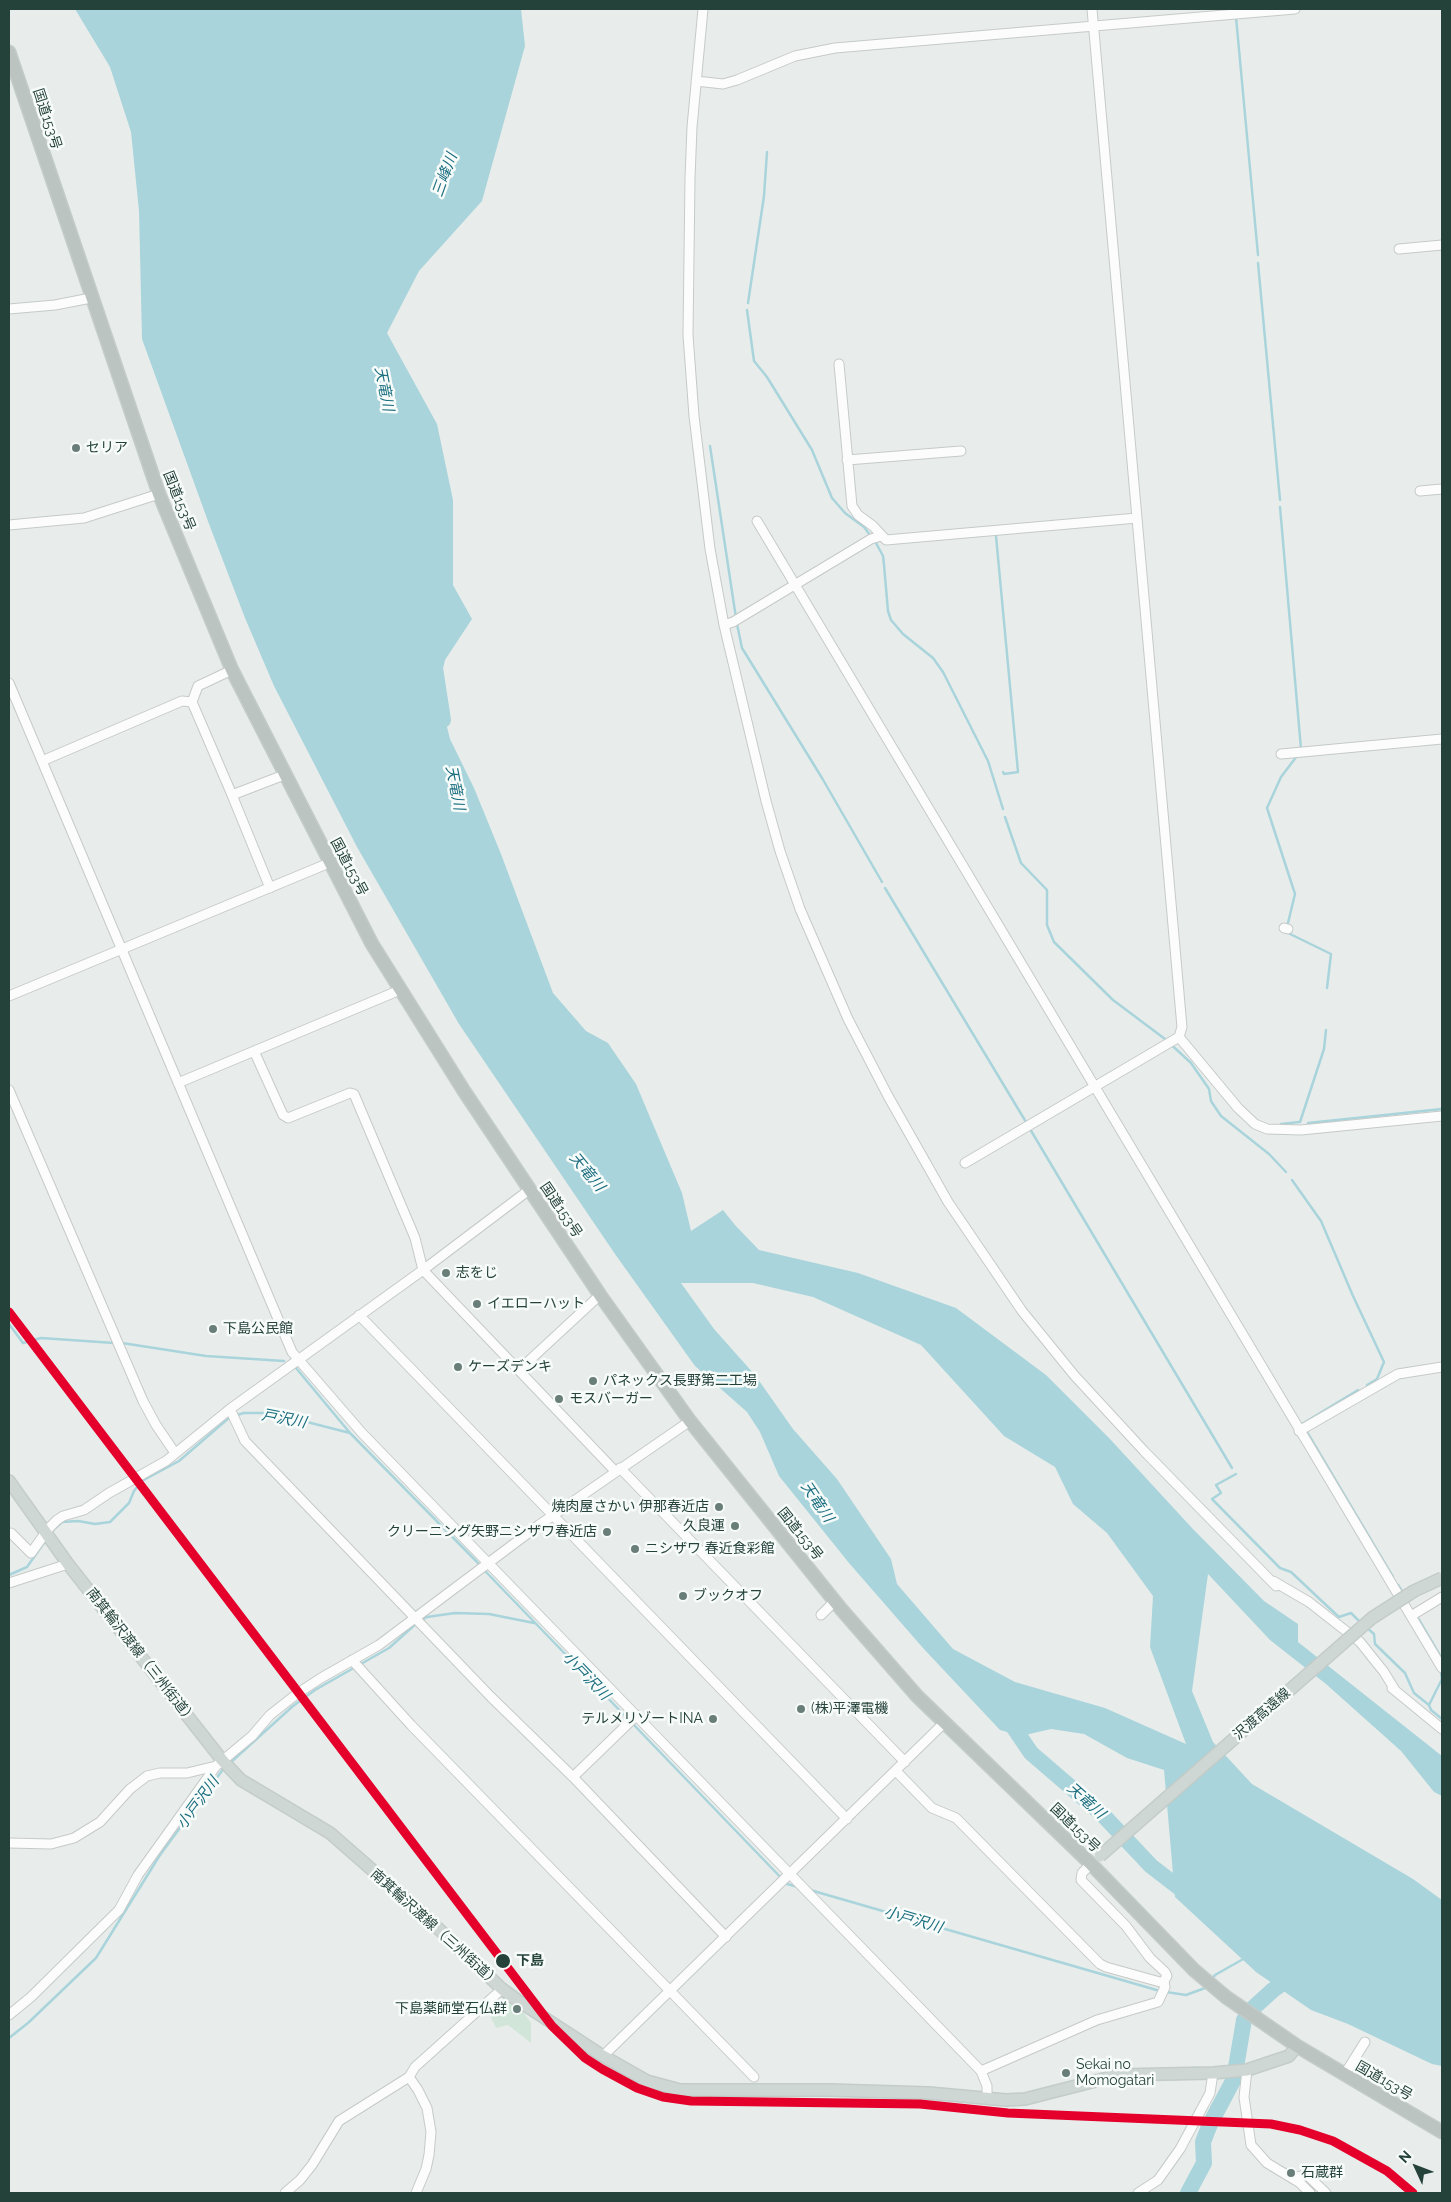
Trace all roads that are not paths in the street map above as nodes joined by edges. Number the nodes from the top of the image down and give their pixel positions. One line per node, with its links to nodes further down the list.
1 (703, 9): 6 (street)
2 (1092, 9): 4 (street)
3 (1295, 9): 4 (street)
4 (1093, 27): 6 (street); 17 (street)
5 (9, 52): 9 (highway, 国道153号)
6 (696, 81): 22 (street)
7 (1442, 245): 8 (street)
8 (1399, 249)
9 (91, 298): 10 (street); 16 (highway, 国道153号)
10 (9, 309)
11 (839, 364): 13 (street)
12 (961, 451): 13 (street)
13 (848, 460): 20 (street)
14 (1442, 488): 15 (street)
15 (1420, 491)
16 (159, 494): 19 (street); 23 (highway, 国道153号)
17 (1137, 518): 20 (street); 36 (street)
18 (758, 521): 21 (street)
19 (9, 526)
20 (881, 536): 21 (street)
21 (796, 584): 22 (street); 39 (street)
22 (724, 625): 71 (street)
23 (232, 670): 25 (street); 29 (highway, 国道153号)
24 (9, 683): 28 (street)
25 (192, 702): 28 (street); 30 (street)
26 (1442, 739): 27 (street)
27 (1281, 754)
28 (42, 760): 33 (street)
29 (284, 775): 30 (street); 31 (highway, 国道153号)
30 (232, 795): 32 (street)
31 (330, 864): 32 (street); 34 (highway, 国道153号)
32 (270, 888): 33 (street)
33 (121, 951): 35 (street); 38 (street)
34 (400, 990): 37 (street); 43 (highway, 国道153号)
35 (9, 996)
36 (1173, 1040): 39 (street); 41 (street)
37 (254, 1051): 38 (street); 44 (street)
38 (178, 1083): 47 (street)
39 (1095, 1086): 42 (street); 52 (street)
40 (9, 1090): 53 (street)
41 (1442, 1116)
42 (965, 1164)
43 (530, 1190): 44 (street); 45 (highway, 国道153号)
44 (423, 1270): 46 (street); 49 (street)
45 (600, 1295): 49 (street); 51 (highway, 国道153号)
46 (359, 1315): 47 (street); 56 (street)
47 (298, 1359): 50 (street); 59 (street)
48 (1442, 1366): 52 (street)
49 (519, 1370): 54 (street)
50 (232, 1414): 53 (street); 67 (street)
51 (690, 1421): 54 (street); 64 (highway, 国道153号)
52 (1299, 1431): 66 (street)
53 (175, 1453): 57 (street)
54 (617, 1470): 56 (street); 75 (street)
55 (9, 1481): 57 (main road, 南箕輪沢渡線（三州街道）)
56 (554, 1515): 59 (street); 79 (street)
57 (46, 1532): 58 (street); 60 (main road, 南箕輪沢渡線（三州街道）)
58 (11, 1533)
59 (490, 1563): 67 (street); 72 (street)
60 (68, 1564): 62 (street); 76 (main road, 南箕輪沢渡線（三州街道）)
61 (1442, 1578): 81 (main road, 沢渡高遠線, bridge)
62 (9, 1584)
63 (1442, 1596): 66 (street)
64 (835, 1601): 65 (street); 73 (highway, 国道153号)
65 (822, 1615)
66 (1411, 1616): 69 (street)
67 (419, 1621): 68 (street); 78 (street)
68 (355, 1664): 76 (street); 86 (street)
69 (1442, 1668)
70 (1382, 1679): 71 (street)
71 (1395, 1690): 74 (street)
72 (636, 1716): 78 (street); 82 (street)
73 (944, 1723): 75 (street); 81 (highway, 国道153号)
74 (1442, 1729)
75 (906, 1762): 77 (street)
76 (223, 1764): 80 (street); 85 (main road, 南箕輪沢渡線（三州街道）); 87 (street)
77 (896, 1771): 79 (street); 84 (street)
78 (573, 1777): 83 (street)
79 (847, 1819): 82 (street)
80 (9, 1843)
81 (1095, 1860): 84 (street); 89 (highway, 国道153号)
82 (789, 1875): 83 (street); 92 (street)
83 (726, 1937): 86 (street)
84 (1164, 1988): 92 (street)
85 (502, 1989): 90 (main road, 南箕輪沢渡線（三州街道）); 95 (street)
86 (669, 1991): 90 (street); 96 (street)
87 (9, 2015)
88 (1365, 2042): 91 (street)
89 (1297, 2046): 93 (main road, 南箕輪沢渡線（三州街道）); 98 (highway, 国道153号)
90 (603, 2056): 97 (main road, 南箕輪沢渡線（三州街道）)
91 (1348, 2069)
92 (981, 2071): 97 (street)
93 (1245, 2071): 94 (main road, 南箕輪沢渡線（三州街道）); 99 (street)
94 (1218, 2073): 97 (main road, 南箕輪沢渡線（三州街道）); 102 (street)
95 (409, 2077): 100 (street); 101 (street)
96 (754, 2077)
97 (987, 2098)
98 (1442, 2132)
99 (1292, 2178): 103 (street); 104 (street)
100 (285, 2193)
101 (416, 2193)
102 (1138, 2193)
103 (1310, 2193)
104 (1326, 2193)

